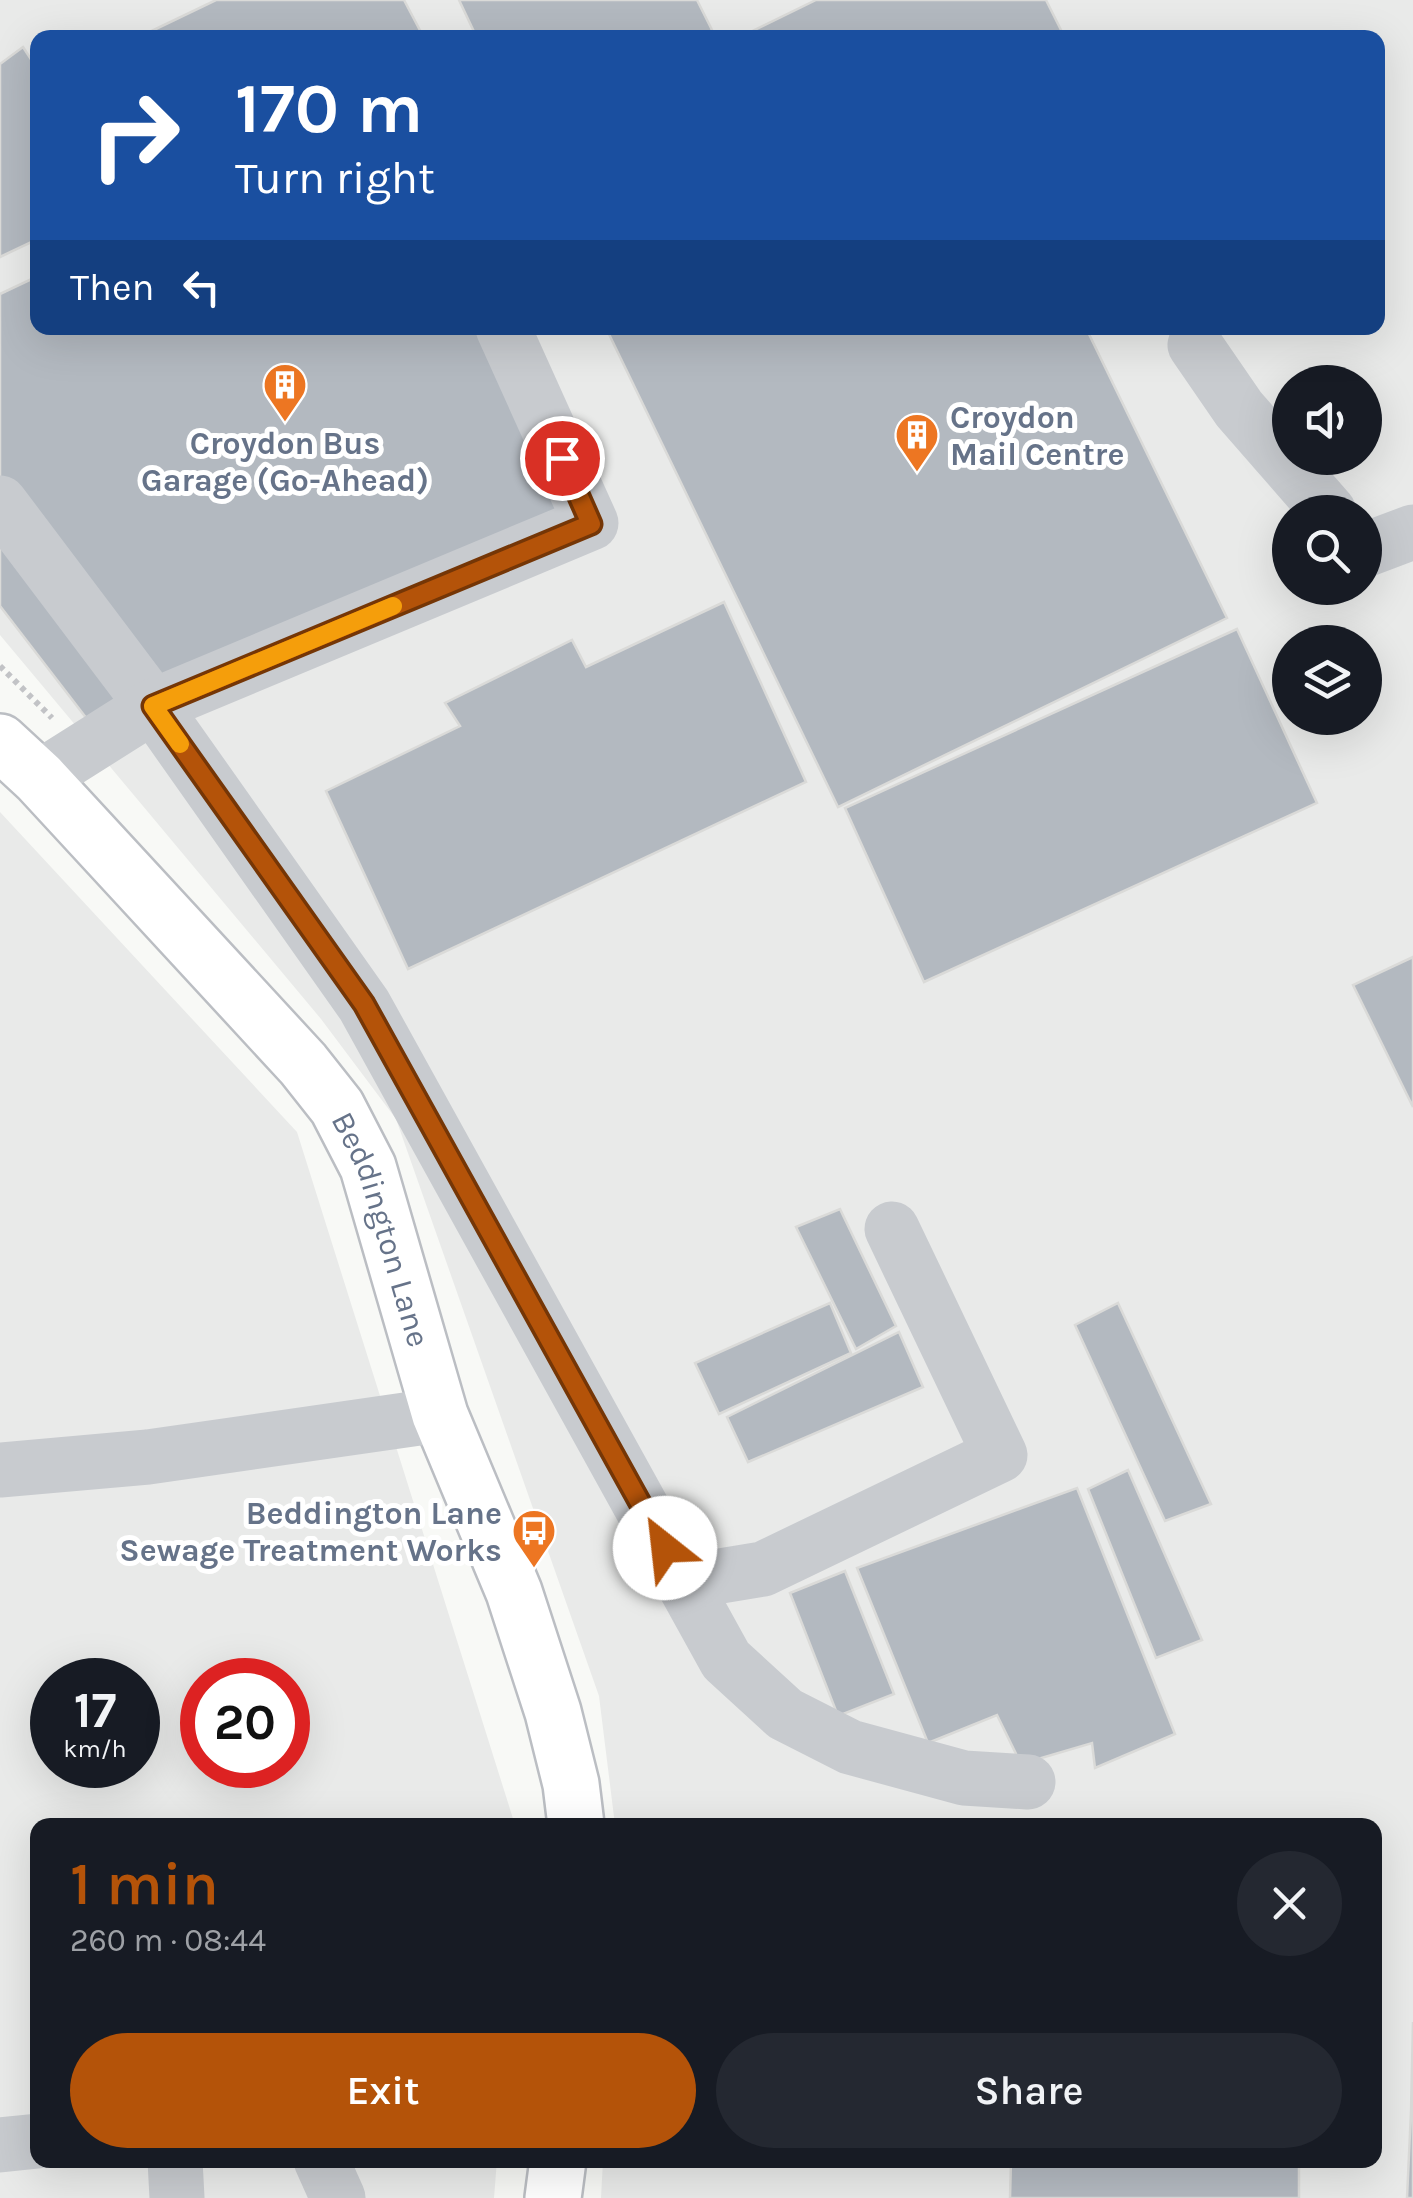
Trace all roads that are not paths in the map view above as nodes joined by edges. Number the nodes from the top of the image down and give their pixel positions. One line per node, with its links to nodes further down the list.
1 (505, 335): 7 (lane)
2 (1194, 344): 3 (lane)
3 (1313, 495)
4 (0, 504): 7 (lane)
5 (1413, 532): 6 (lane)
6 (1382, 544)
7 (153, 706): 9 (lane); 13 (lane)
8 (0, 742): 9 (main road, Beddington Lane)
9 (39, 778): 11 (main road, Beddington Lane)
10 (892, 1229): 13 (lane)
11 (440, 1415): 12 (lane); 15 (main road, Beddington Lane)
12 (0, 1470)
13 (684, 1582): 14 (lane)
14 (1028, 1782)
15 (575, 1818)
16 (30, 2142): 17 (lane)
17 (0, 2145)
18 (175, 2168): 21 (lane)
19 (325, 2168): 22 (lane)
20 (557, 2168): 23 (main road)
21 (177, 2198)
22 (338, 2198)
23 (553, 2198)

